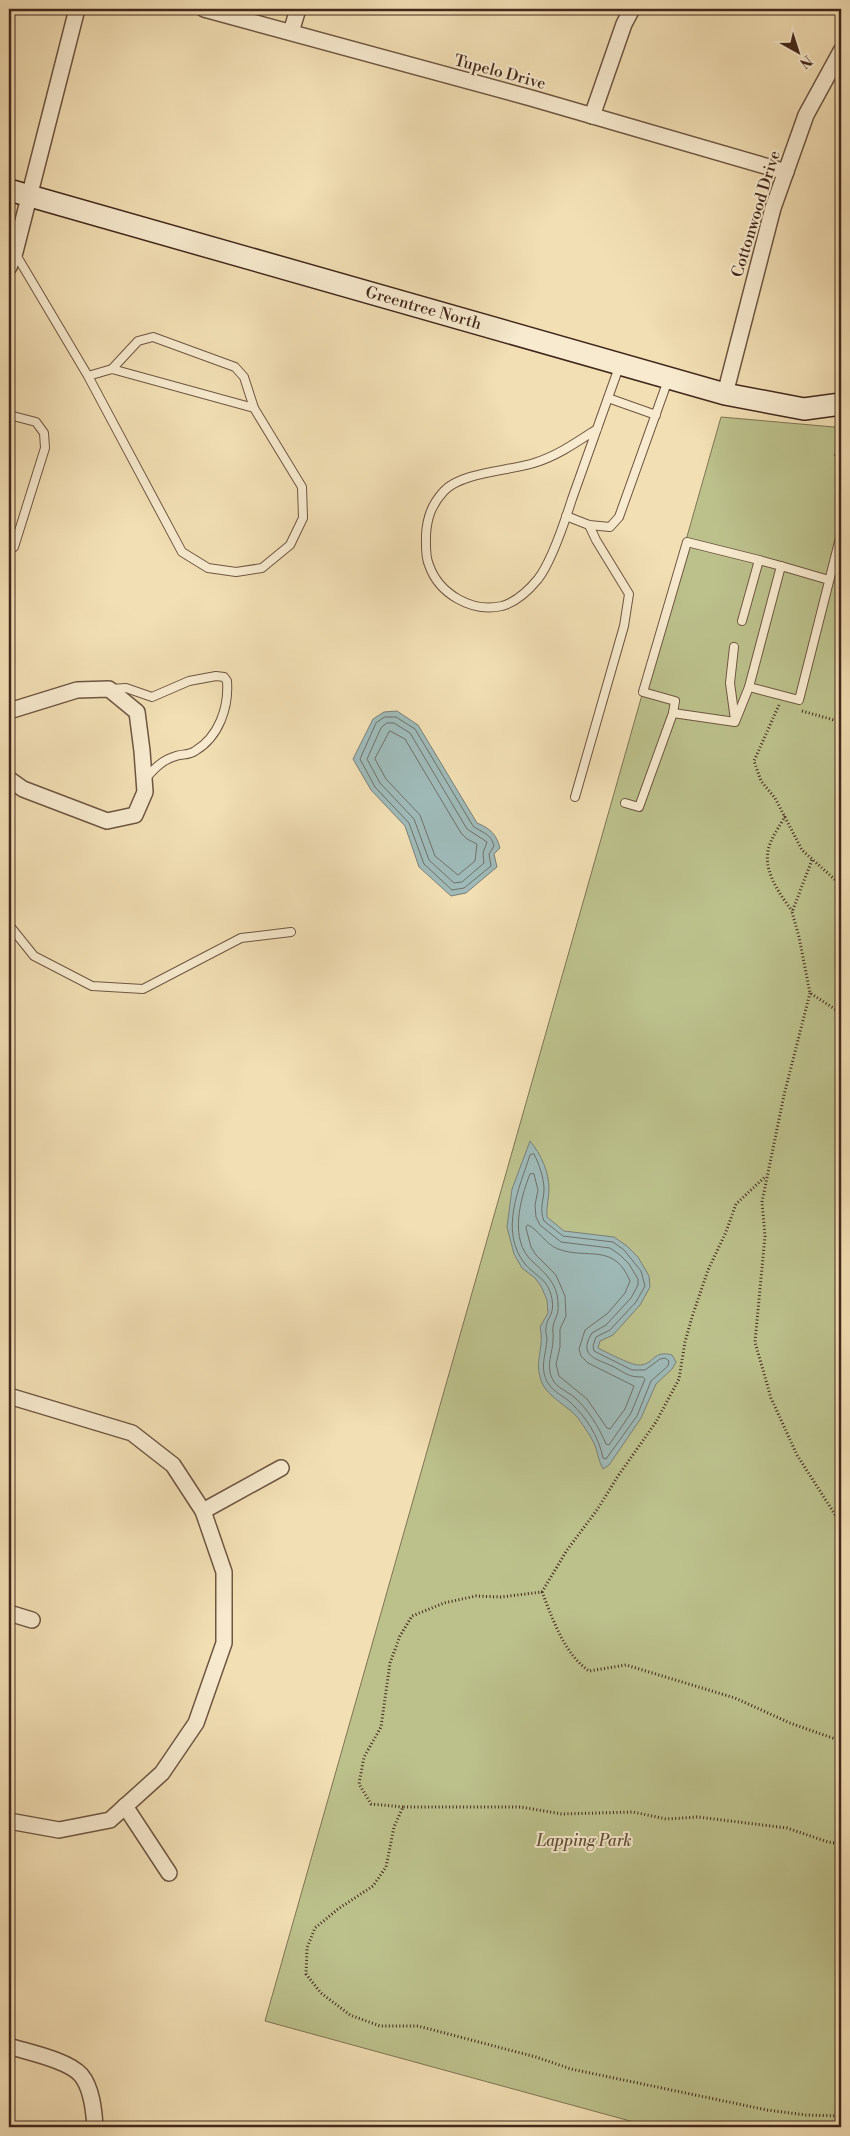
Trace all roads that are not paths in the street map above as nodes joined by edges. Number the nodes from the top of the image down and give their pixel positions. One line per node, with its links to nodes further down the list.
1 (78, 9): 10 (street)
2 (204, 9): 5 (street, Tupelo Drive)
3 (298, 9): 5 (street)
4 (632, 9): 7 (street)
5 (291, 32): 7 (street, Tupelo Drive)
6 (841, 51): 8 (street, Cottonwood Drive)
7 (592, 116): 8 (street, Tupelo Drive)
8 (786, 172): 17 (street, Cottonwood Drive)
9 (9, 190): 10 (main road, Greentree North)
10 (29, 196): 11 (street); 13 (main road, Greentree North)
11 (15, 252): 12 (street); 15 (lane)
12 (9, 267)
13 (620, 365): 16 (main road, Greentree North); 18 (lane)
14 (112, 369): 15 (lane); 20 (lane); 20 (lane)
15 (88, 376): 20 (lane)
16 (669, 379): 17 (main road, Greentree North); 22 (lane)
17 (725, 394): 19 (main road, Greentree North)
18 (608, 398): 22 (lane); 23 (lane)
19 (841, 404)
20 (254, 408)
21 (9, 415): 27 (lane)
22 (656, 415): 25 (lane)
23 (597, 429): 24 (lane); 24 (lane)
24 (566, 516): 25 (lane)
25 (589, 524): 40 (lane)
26 (841, 534): 30 (lane)
27 (9, 548)
28 (759, 560): 29 (lane); 31 (lane); 36 (lane)
29 (781, 566): 30 (lane); 33 (lane)
30 (829, 580): 33 (lane)
31 (742, 621)
32 (734, 647): 37 (lane)
33 (749, 687): 37 (lane)
34 (109, 689): 35 (street); 39 (street); 39 (lane)
35 (9, 711)
36 (673, 713): 37 (lane); 41 (lane)
37 (735, 722)
38 (9, 779): 39 (street)
39 (144, 780)
40 (575, 797)
41 (625, 803)
42 (9, 925): 43 (lane)
43 (290, 932)
44 (9, 1396): 46 (street)
45 (281, 1468): 46 (street)
46 (203, 1511): 49 (street)
47 (9, 1613): 48 (street)
48 (32, 1620)
49 (125, 1806): 50 (street); 51 (street)
50 (9, 1821)
51 (169, 1873)
52 (9, 2046): 53 (street)
53 (95, 2127)

